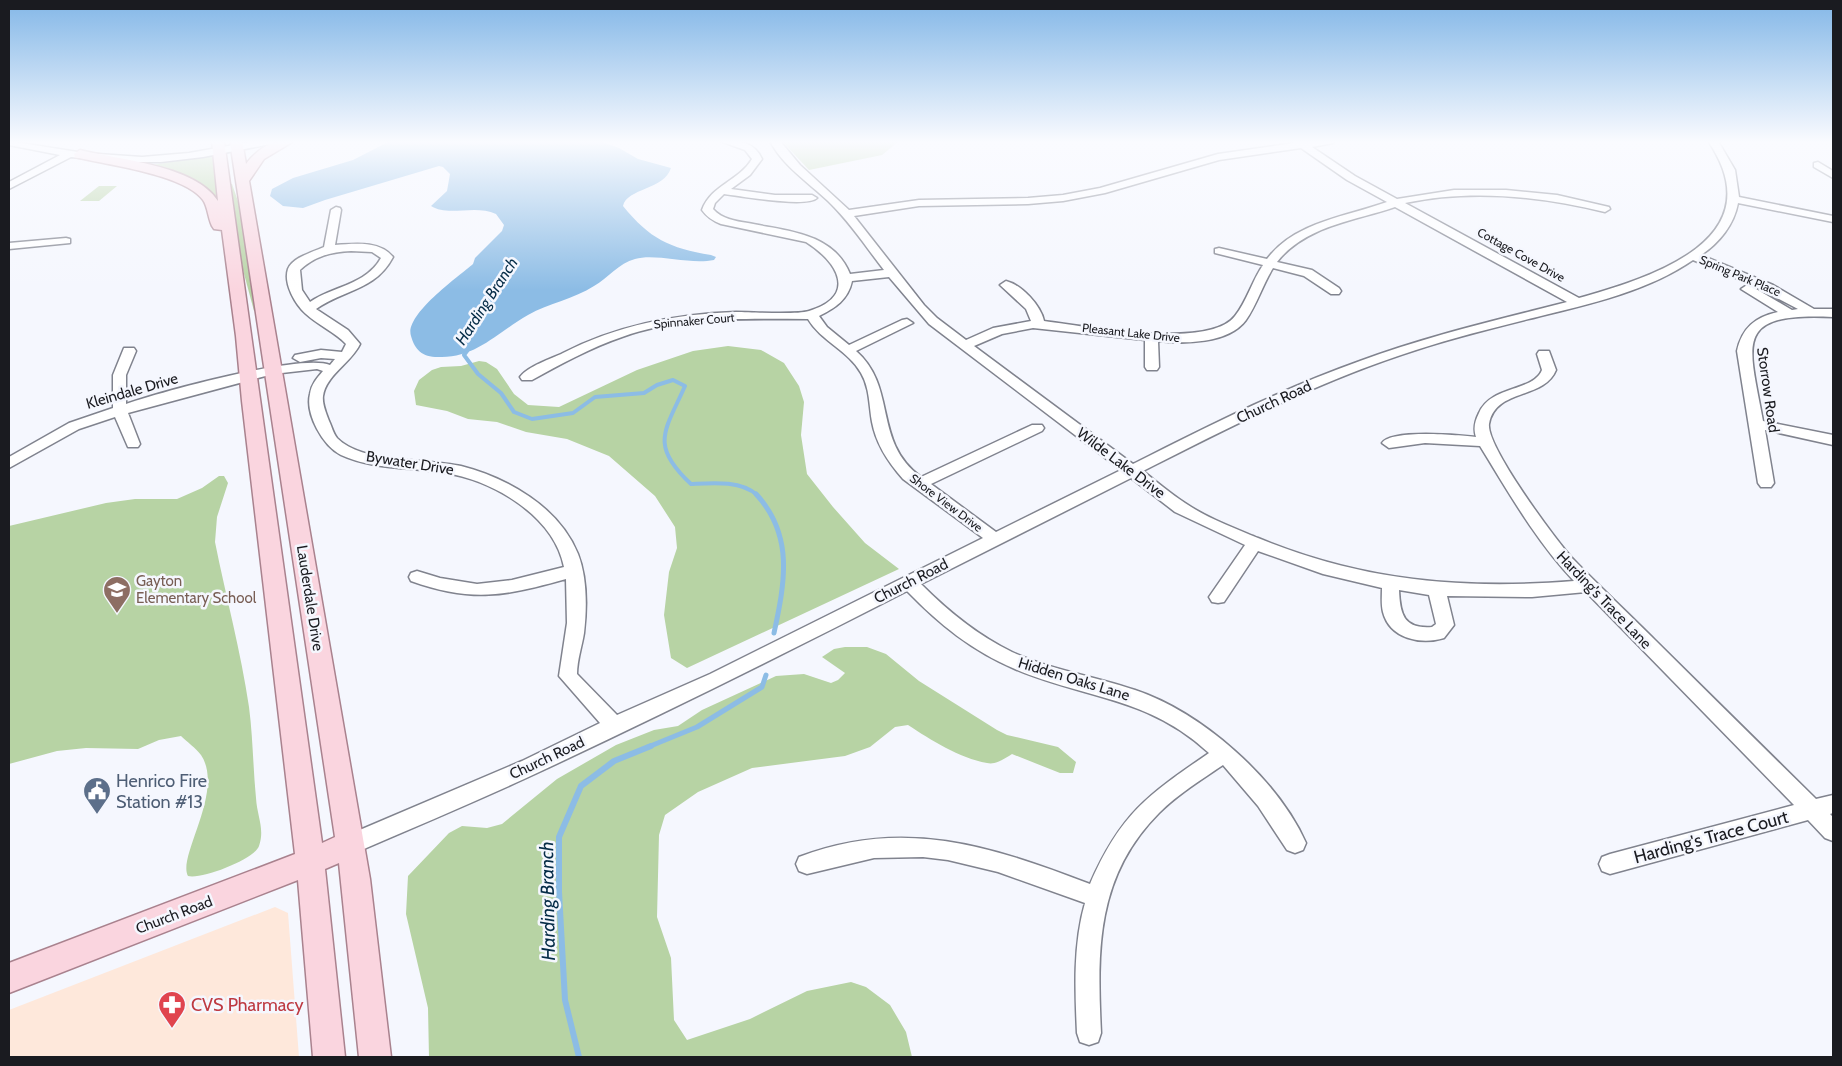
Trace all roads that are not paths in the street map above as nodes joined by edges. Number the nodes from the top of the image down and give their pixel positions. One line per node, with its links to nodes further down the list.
1 (201, 191): 22 (main road)
2 (224, 191): 22 (main road, Lauderdale Drive)
3 (243, 191): 45 (main road, Lauderdale Drive)
4 (722, 191): 26 (street)
5 (728, 191): 11 (street)
6 (817, 191): 16 (street, Wilde Lake Drive)
7 (1097, 191): 16 (street)
8 (1375, 191): 12 (street, Cottage Cove Drive)
9 (1734, 191): 10 (street)
10 (1735, 195): 15 (street); 17 (street); 23 (street, Church Road)
11 (812, 198)
12 (1397, 203): 13 (street, Pleasant Lake Drive); 24 (street, Pleasant Lake Drive); 29 (street, Cottage Cove Drive)
13 (1605, 209)
14 (336, 210): 20 (street)
15 (1833, 211)
16 (846, 214): 25 (street, Wilde Lake Drive)
17 (1833, 219)
18 (66, 241): 19 (street)
19 (9, 246)
20 (329, 249): 30 (street); 30 (street)
21 (1219, 251): 24 (street)
22 (232, 252): 45 (main road, Lauderdale Drive)
23 (1688, 259): 29 (street, Church Road); 31 (street, Spring Park Place); 33 (street, Spring Park Place)
24 (1272, 263): 28 (street); 37 (street, Pleasant Lake Drive)
25 (889, 270): 26 (street); 38 (street, Wilde Lake Drive)
26 (844, 274): 34 (street)
27 (1006, 286): 36 (street)
28 (1335, 291)
29 (1577, 302): 55 (street, Church Road)
30 (309, 308): 42 (street)
31 (1812, 312): 32 (street, Storrow Road); 33 (street, Storrow Road)
32 (1833, 313)
33 (1791, 314): 48 (street, Storrow Road)
34 (812, 315): 39 (street, Shore View Drive); 46 (street, Spinnaker Court)
35 (907, 323): 39 (street)
36 (1038, 324): 37 (street, Pleasant Lake Drive); 38 (street, Pleasant Lake Drive)
37 (1151, 337): 43 (street)
38 (964, 346): 55 (street, Wilde Lake Drive)
39 (849, 350): 56 (street, Shore View Drive)
40 (129, 351): 47 (street)
41 (1544, 354): 51 (street, Harding's Trace Lane)
42 (344, 356): 44 (street, Bywater Drive); 45 (street, Kleindale Drive)
43 (1152, 367)
44 (331, 370): 45 (street, Kleindale Drive); 60 (street, Bywater Drive)
45 (261, 372): 47 (street, Kleindale Drive); 73 (main road, Lauderdale Drive); 74 (main road, Lauderdale Drive)
46 (527, 377)
47 (121, 409): 53 (street); 54 (street, Kleindale Drive)
48 (1755, 424): 50 (street); 57 (street, Storrow Road)
49 (1037, 428): 56 (street)
50 (1833, 440)
51 (1485, 442): 52 (street); 64 (street, Harding's Trace Lane)
52 (1389, 443)
53 (133, 444)
54 (9, 463)
55 (1131, 471): 58 (street, Church Road); 59 (street, Wilde Lake Drive)
56 (920, 483): 58 (street, Shore View Drive)
57 (1766, 483)
58 (994, 540): 62 (street, Church Road)
59 (1254, 544): 63 (street, Wilde Lake Drive); 66 (street)
60 (572, 572): 61 (street); 67 (street, Bywater Drive)
61 (417, 577)
62 (909, 582): 67 (street, Church Road); 68 (street, Hidden Oaks Lane)
63 (1390, 584): 65 (street, Wilde Lake Drive); 65 (street)
64 (1588, 586): 65 (street, Wilde Lake Drive); 70 (street, Harding's Trace Lane)
65 (1437, 590)
66 (1218, 597)
67 (615, 726): 73 (street, Church Road)
68 (1224, 753): 72 (street, Hidden Oaks Lane); 77 (street)
69 (1833, 804): 70 (street)
70 (1811, 810): 71 (street, Harding's Trace Lane); 76 (street, Harding's Trace Court)
71 (1833, 832)
72 (1295, 843)
73 (349, 845): 74 (main road, Church Road); 81 (main road, Lauderdale Drive)
74 (311, 861): 78 (main road, Church Road); 80 (main road, Lauderdale Drive)
75 (807, 864): 77 (street)
76 (1610, 864)
77 (1096, 897): 79 (street)
78 (9, 978)
79 (1089, 1033)
80 (328, 1057)
81 (376, 1057)

